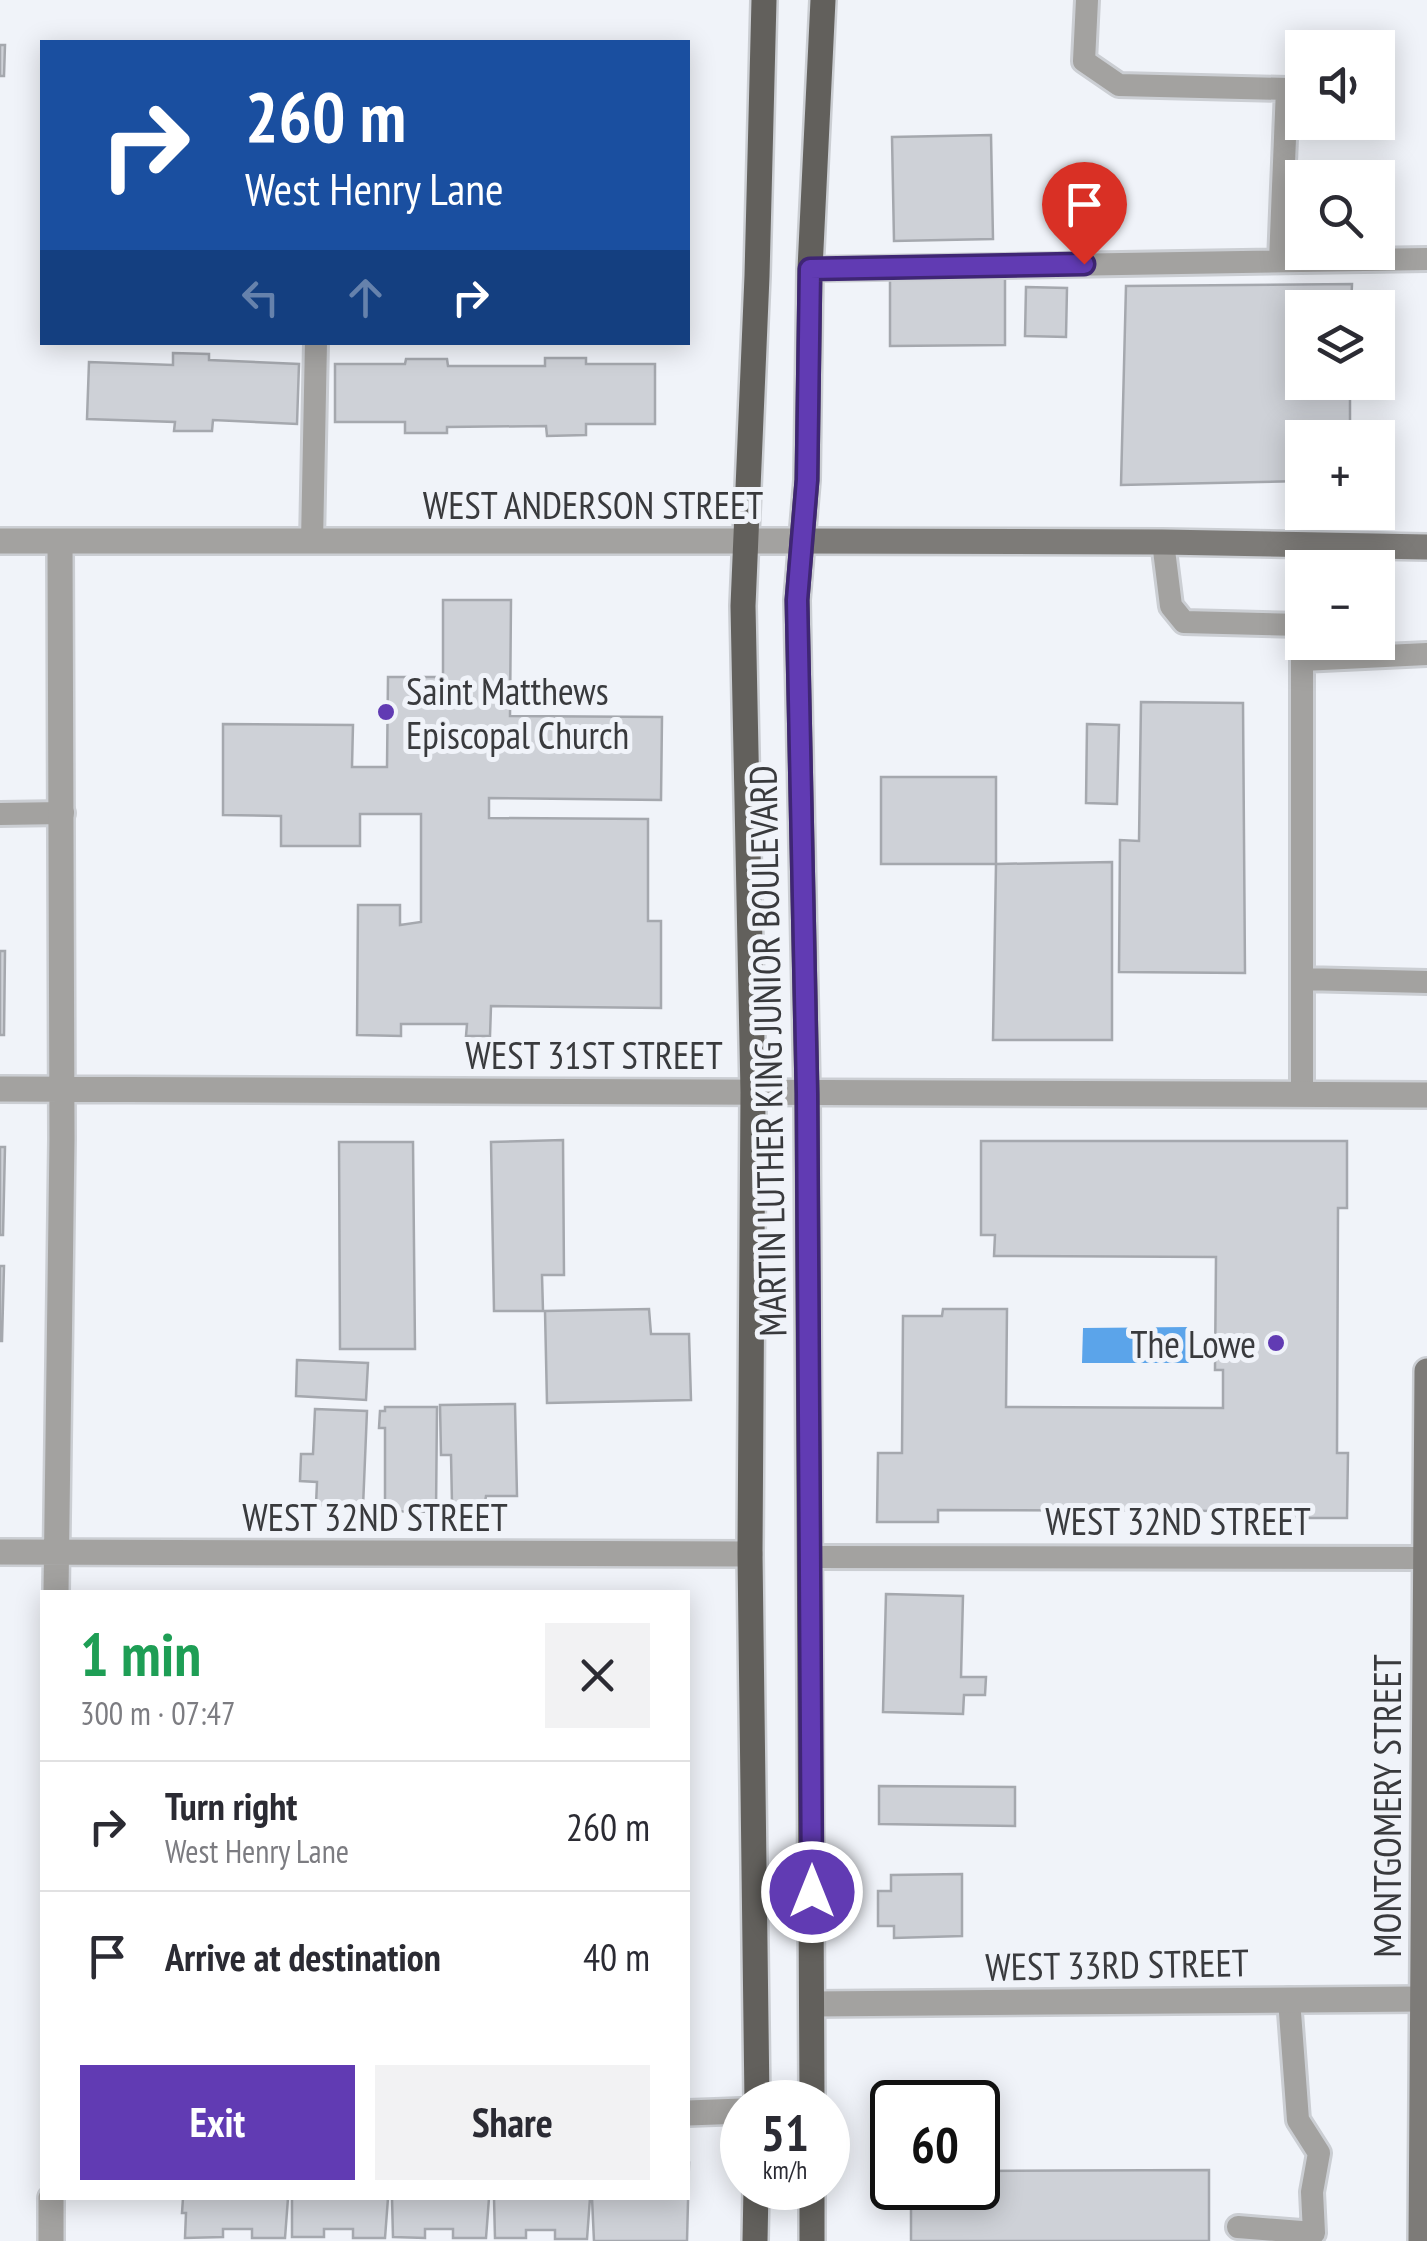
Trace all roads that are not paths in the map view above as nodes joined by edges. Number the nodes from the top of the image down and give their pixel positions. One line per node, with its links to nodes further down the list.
1 (764, 0): 9 (main road, MARTIN LUTHER KING JUNIOR BOULEVARD)
2 (822, 0): 6 (main road, MARTIN LUTHER KING JUNIOR BOULEVARD)
3 (1087, 0): 5 (lane)
4 (1427, 259): 5 (lane)
5 (1280, 261): 6 (lane)
6 (810, 269): 10 (main road, MARTIN LUTHER KING JUNIOR BOULEVARD)
7 (316, 345): 12 (lane)
8 (0, 541): 11 (street, WEST ANDERSON STREET)
9 (746, 541): 10 (street, WEST ANDERSON STREET); 12 (street, WEST ANDERSON STREET); 27 (main road, MARTIN LUTHER KING JUNIOR BOULEVARD)
10 (802, 541): 13 (main road, WEST ANDERSON STREET); 28 (main road, MARTIN LUTHER KING JUNIOR BOULEVARD)
11 (60, 542): 12 (street, WEST ANDERSON STREET); 21 (street)
12 (312, 542)
13 (1163, 542): 16 (main road, WEST ANDERSON STREET); 17 (lane)
14 (1427, 547): 15 (main road, WEST ANDERSON STREET)
15 (1390, 550)
16 (1285, 555)
17 (1285, 625)
18 (1427, 654): 19 (lane)
19 (1395, 656)
20 (1302, 660): 23 (lane)
21 (62, 813): 22 (lane); 26 (street)
22 (0, 814)
23 (1302, 979): 24 (lane); 29 (lane)
24 (1427, 982)
25 (0, 1089): 26 (street, WEST 31ST STREET)
26 (62, 1089): 27 (street, WEST 31ST STREET); 34 (street)
27 (753, 1092): 28 (street, WEST 31ST STREET); 35 (main road, MARTIN LUTHER KING JUNIOR BOULEVARD)
28 (807, 1093): 29 (street, WEST 31ST STREET); 36 (main road, MARTIN LUTHER KING JUNIOR BOULEVARD)
29 (1302, 1094): 30 (street, WEST 31ST STREET)
30 (1427, 1095)
31 (1427, 1371): 32 (main road, MONTGOMERY STREET)
32 (1427, 1413): 37 (main road, MONTGOMERY STREET)
33 (0, 1552): 34 (street, WEST 32ND STREET)
34 (56, 1552): 35 (street, WEST 32ND STREET); 38 (street)
35 (750, 1554): 44 (main road, MARTIN LUTHER KING JUNIOR BOULEVARD)
36 (810, 1557): 37 (lane, WEST 32ND STREET); 42 (main road, MARTIN LUTHER KING JUNIOR BOULEVARD)
37 (1426, 1558): 39 (main road, MONTGOMERY STREET)
38 (56, 1590)
39 (1426, 1695): 40 (main road, MONTGOMERY STREET)
40 (1422, 1998): 41 (street, WEST 33RD STREET); 43 (main road, MONTGOMERY STREET)
41 (1288, 2000): 42 (street, WEST 33RD STREET); 51 (lane)
42 (812, 2004): 45 (main road, MARTIN LUTHER KING JUNIOR BOULEVARD)
43 (1425, 2034): 55 (main road, MONTGOMERY STREET)
44 (757, 2080)
45 (812, 2080)
46 (720, 2112): 47 (street)
47 (690, 2113)
48 (51, 2200): 52 (street)
49 (756, 2210): 53 (main road)
50 (812, 2210): 54 (main road)
51 (1238, 2227)
52 (51, 2241)
53 (755, 2241)
54 (812, 2241)
55 (1421, 2241)

